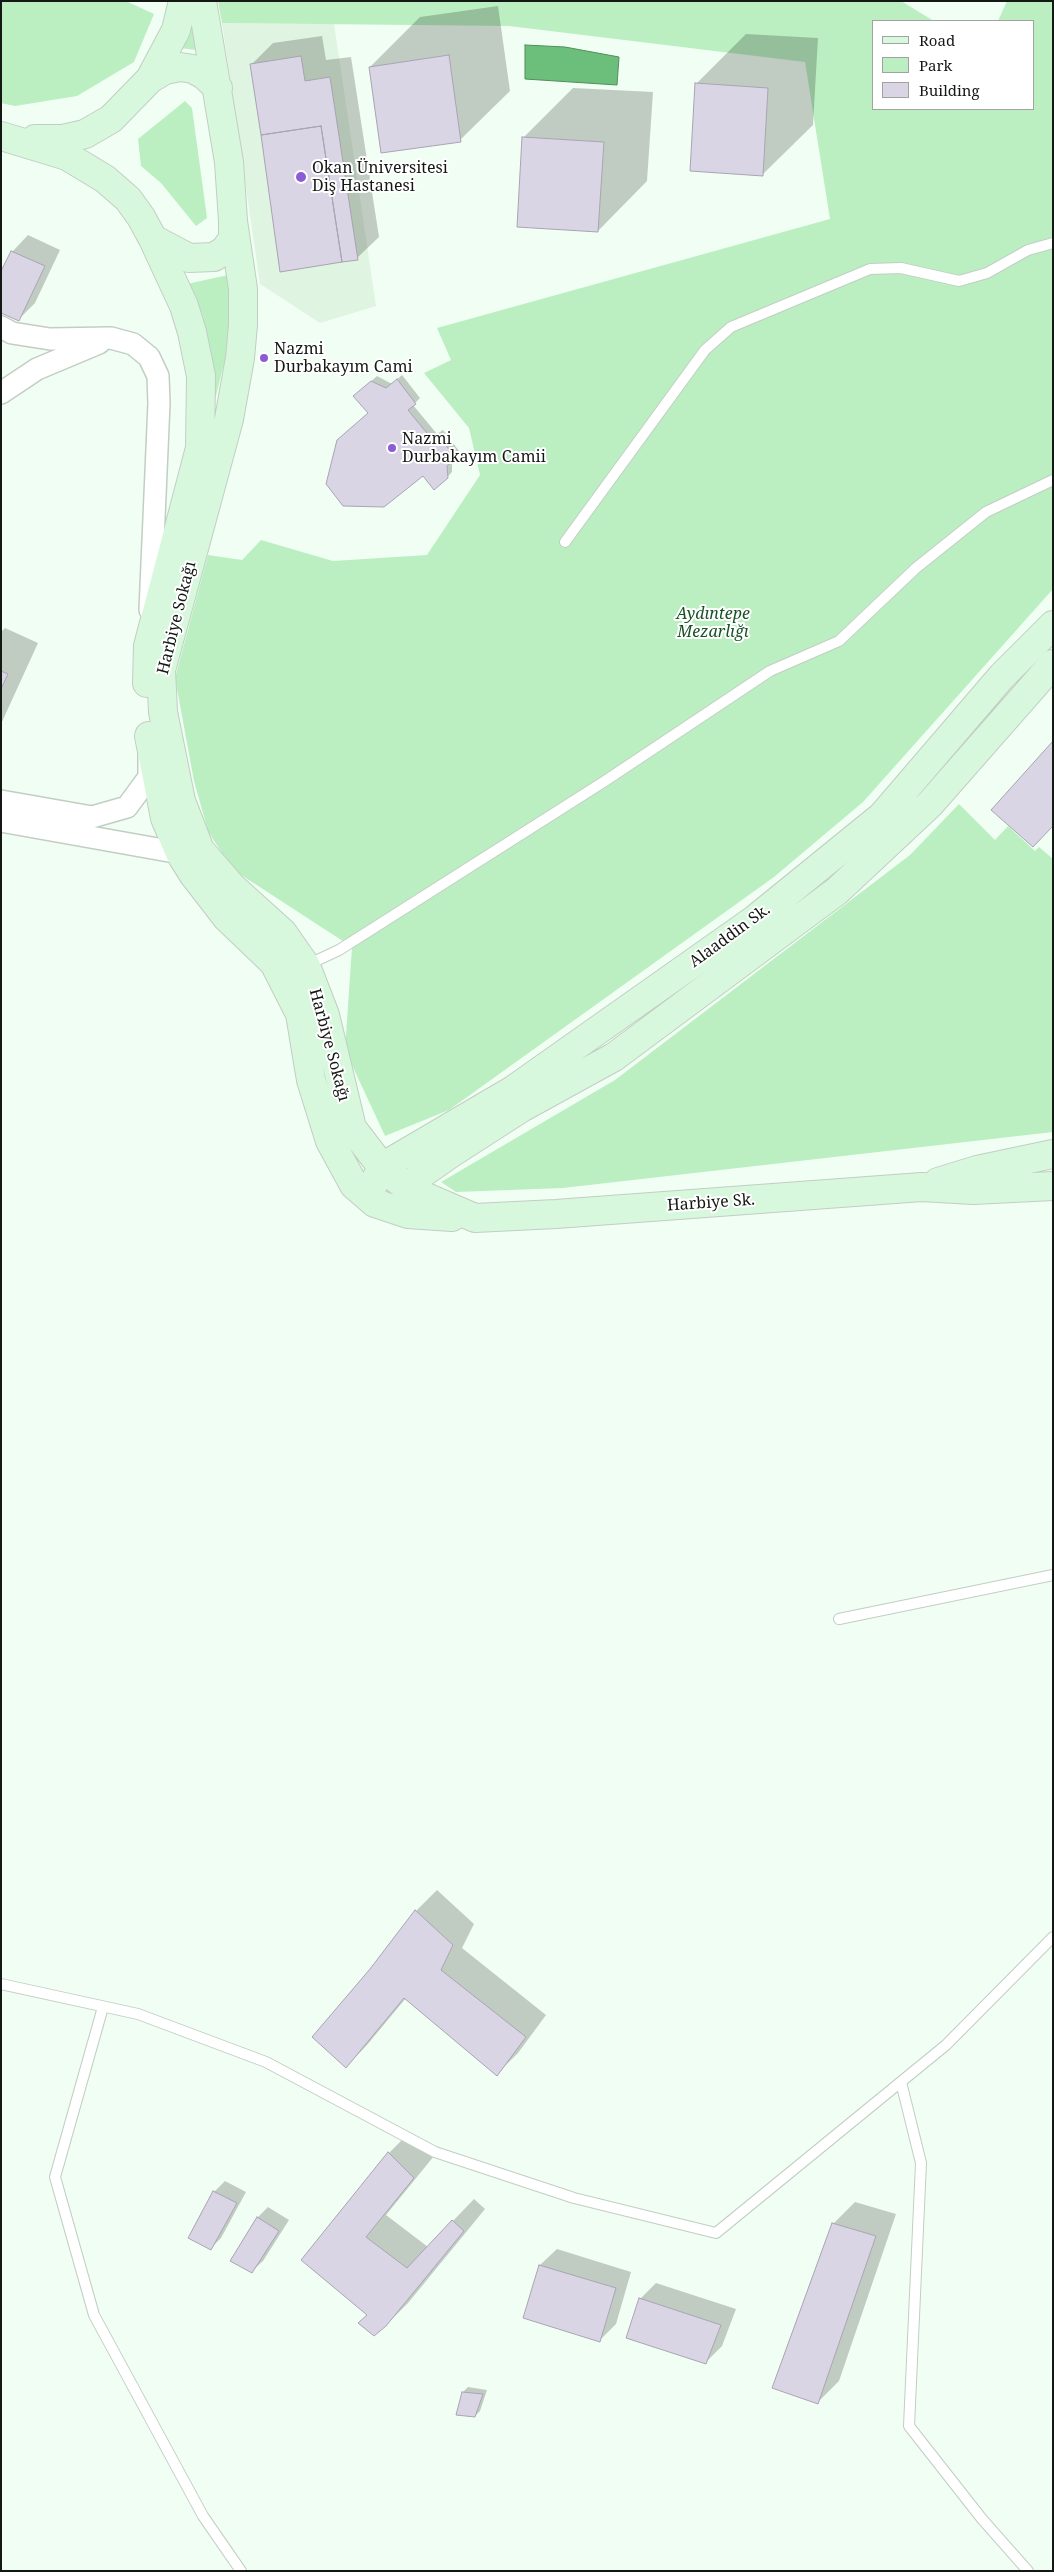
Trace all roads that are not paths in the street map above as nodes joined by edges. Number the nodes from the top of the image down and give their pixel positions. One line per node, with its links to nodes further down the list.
1 (183, 1): 3 (street)
2 (202, 1): 4 (street)
3 (150, 78): 4 (street); 5 (street)
4 (218, 88): 8 (street)
5 (111, 119): 6 (street); 7 (street)
6 (9, 137): 7 (street, Harbiye Sokağı)
7 (105, 179): 9 (street, Harbiye Sokağı)
8 (233, 221): 9 (street); 23 (street, Harbiye Sokağı)
9 (153, 239): 17 (street, Harbiye Sokağı)
10 (1053, 244): 15 (lane)
11 (1, 327): 12 (street, Harbiye Sokağı)
12 (111, 338): 13 (street); 17 (street, Harbiye Sokağı)
13 (1, 393)
14 (1053, 480): 23 (lane)
15 (565, 542)
16 (1053, 625): 25 (street, Alaaddin Sk.)
17 (148, 646): 19 (street, Harbiye Sokağı)
18 (1053, 664): 28 (street, Alaaddin Sk.)
19 (150, 742): 20 (street); 22 (street, Harbiye Sokağı)
20 (1, 802)
21 (1, 821): 22 (street)
22 (180, 853): 29 (street, Harbiye Sokağı)
23 (306, 966): 25 (street, Harbiye Sokağı)
24 (1053, 1154): 27 (street)
25 (382, 1167): 28 (street, Harbiye Sk.); 29 (street)
26 (1053, 1186): 27 (street, Harbiye Sk.)
27 (922, 1187): 30 (street, Harbiye Sk.)
28 (410, 1190): 30 (street, Harbiye Sk.)
29 (368, 1197): 30 (street, Harbiye Sokağı)
30 (475, 1218)
31 (1053, 1576): 32 (lane)
32 (838, 1619)
33 (1053, 1937): 36 (lane)
34 (1, 1984): 35 (lane)
35 (103, 2006): 36 (lane); 37 (lane)
36 (901, 2082): 38 (lane)
37 (241, 2571)
38 (1028, 2571)

